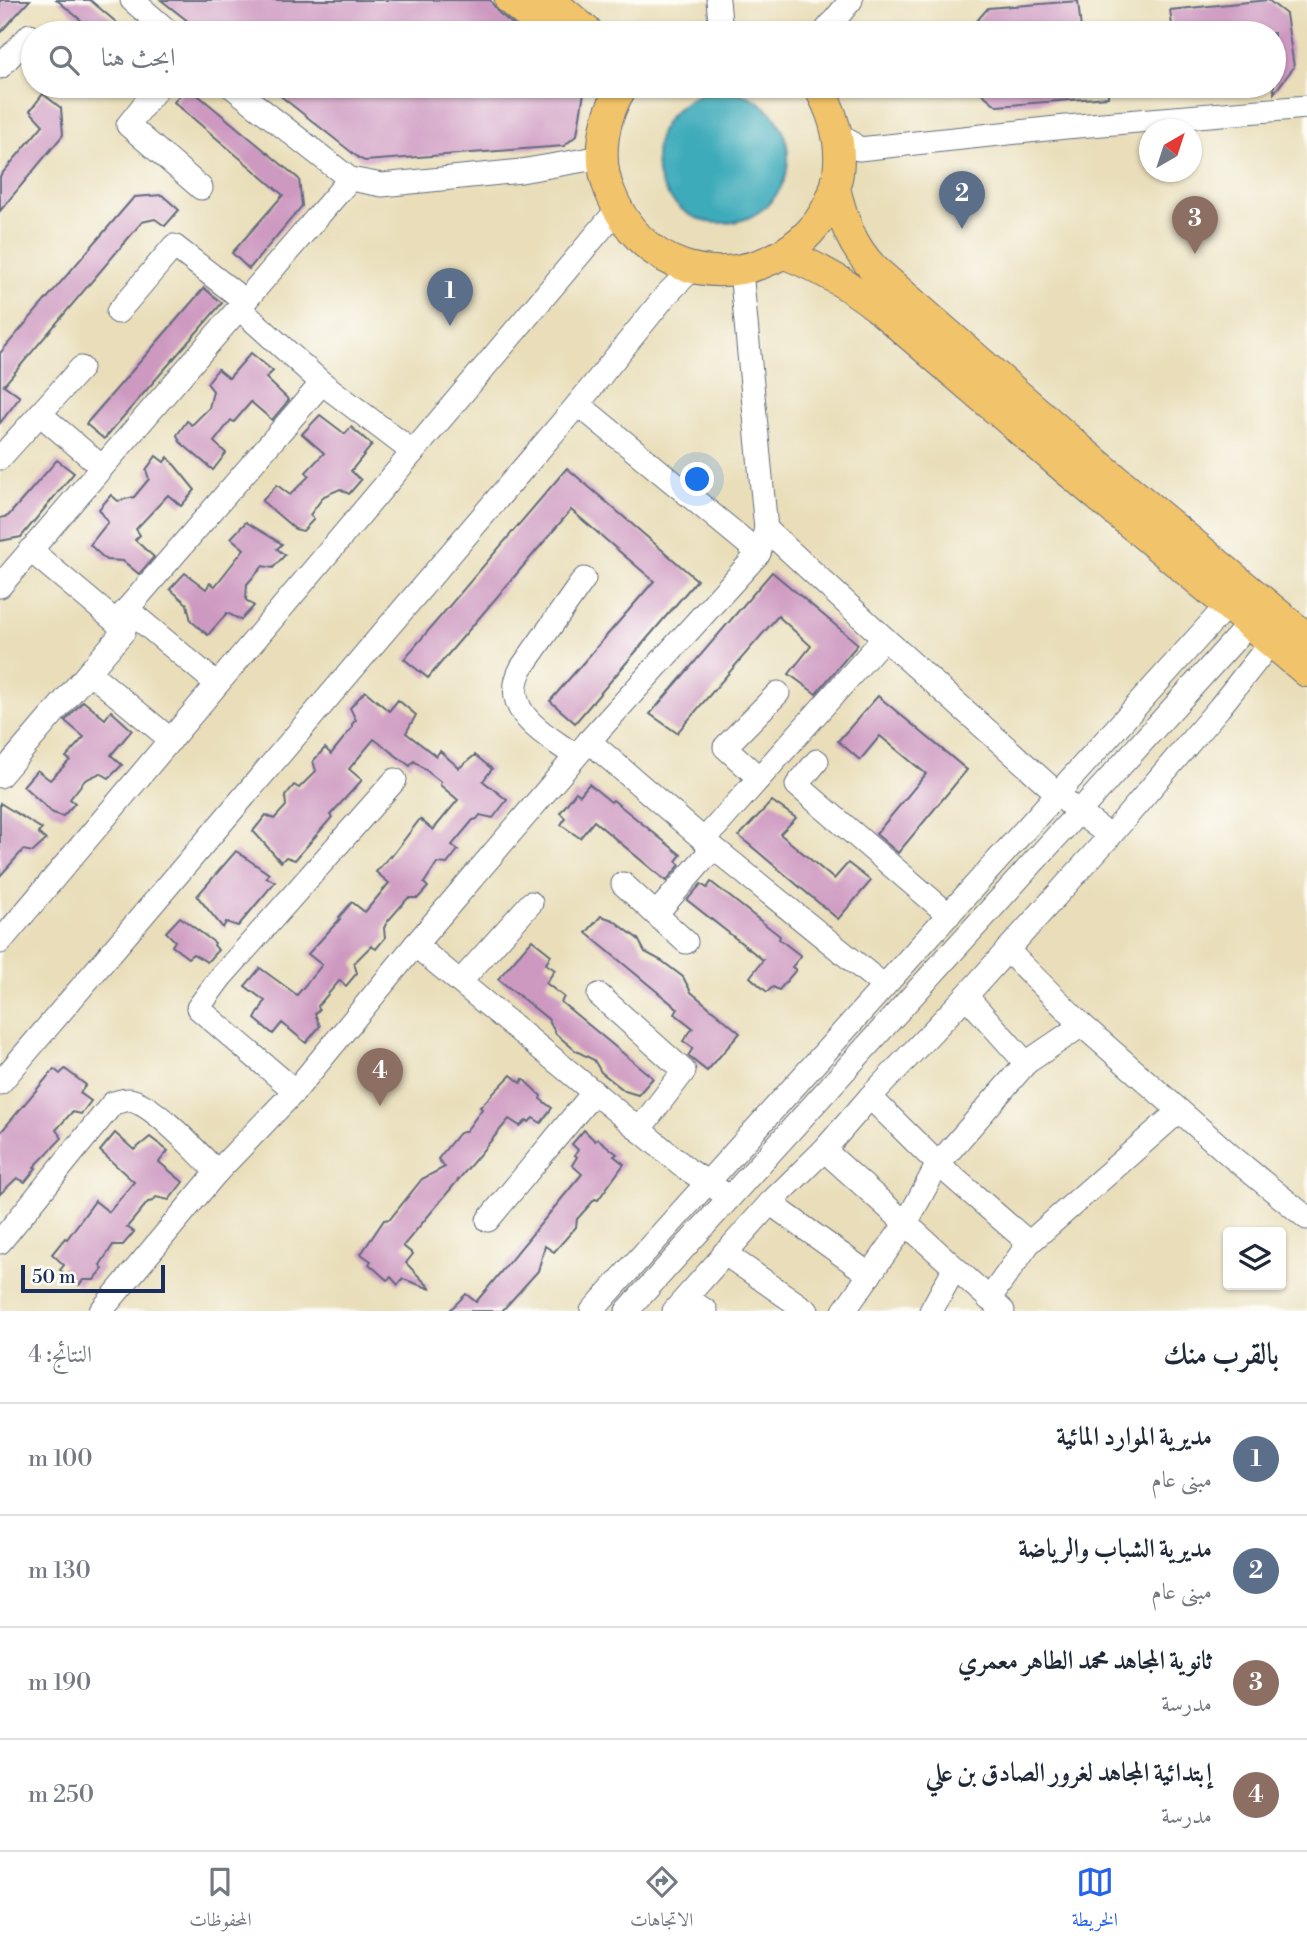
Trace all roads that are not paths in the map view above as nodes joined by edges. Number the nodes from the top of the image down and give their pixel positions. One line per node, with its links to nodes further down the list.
1 (132, 0): 6 (street)
2 (510, 0): 7 (main road)
3 (550, 0): 8 (main road)
4 (718, 0): 9 (street)
5 (851, 0): 10 (street)
6 (156, 21)
7 (535, 21)
8 (575, 21)
9 (720, 21)
10 (834, 21)
11 (21, 45): 12 (street)
12 (0, 67)
13 (149, 98): 21 (street)
14 (246, 98): 20 (street)
15 (611, 98): 19 (main road)
16 (825, 98): 18 (main road)
17 (1307, 107): 18 (street)
18 (838, 134): 22 (main road)
19 (602, 157): 20 (street); 23 (main road)
20 (350, 179): 27 (street)
21 (201, 188)
22 (835, 188): 24 (main road); 41 (main road)
23 (617, 210): 25 (main road); 33 (street)
24 (785, 254): 26 (main road); 41 (main road)
25 (692, 269): 26 (main road); 31 (street)
26 (741, 271): 36 (street)
27 (242, 304): 28 (street); 30 (street); 35 (street)
28 (118, 312)
29 (81, 368): 32 (street)
30 (322, 383): 33 (street); 42 (street)
31 (578, 404): 38 (street); 73 (street)
32 (40, 414): 34 (street); 35 (street)
33 (413, 452): 47 (street)
34 (0, 458)
35 (102, 467): 37 (street)
36 (766, 529): 38 (street); 43 (street)
37 (30, 550): 40 (street); 42 (street)
38 (760, 553): 50 (street)
39 (584, 579): 50 (street)
40 (0, 586)
41 (1252, 612): 44 (main road); 46 (main road); 55 (street); 56 (street); 57 (street)
42 (126, 620): 45 (street); 47 (street)
43 (884, 638): 53 (street); 55 (street)
44 (1307, 638)
45 (89, 672): 49 (street); 52 (street)
46 (1307, 672)
47 (217, 684): 49 (street)
48 (778, 693): 53 (street)
49 (171, 740): 63 (street)
50 (582, 749): 58 (street); 65 (street)
51 (817, 761): 62 (street)
52 (0, 776)
53 (759, 778): 58 (street)
54 (395, 780): 74 (street)
55 (1059, 794): 56 (street); 62 (street)
56 (1077, 811): 57 (street); 83 (street)
57 (1110, 835): 66 (street)
58 (709, 844): 61 (street); 68 (street)
59 (623, 884): 61 (street)
60 (531, 903): 67 (street)
61 (656, 914): 64 (street)
62 (949, 915): 68 (street)
63 (0, 942)
64 (686, 942)
65 (415, 945): 67 (street); 74 (street)
66 (1007, 950): 70 (street); 71 (street)
67 (460, 982): 75 (street)
68 (884, 986): 82 (street)
69 (599, 995): 78 (street)
70 (966, 996): 72 (street); 76 (street)
71 (1082, 1025): 72 (street); 77 (street)
72 (1026, 1063): 80 (street)
73 (0, 1083)
74 (295, 1091): 81 (street)
75 (594, 1092): 78 (street); 86 (street)
76 (870, 1097): 79 (street); 80 (street)
77 (1179, 1111): 85 (street); 89 (street)
78 (639, 1130): 82 (street)
79 (824, 1150): 84 (street); 87 (street)
80 (938, 1164): 87 (street); 89 (street)
81 (217, 1172): 88 (street); 95 (street)
82 (708, 1182): 83 (street); 96 (street)
83 (729, 1197): 97 (street)
84 (770, 1203): 90 (street); 92 (street)
85 (1307, 1218)
86 (488, 1220)
87 (905, 1224): 91 (street); 92 (street)
88 (0, 1242)
89 (1029, 1243): 94 (street)
90 (724, 1253): 93 (street); 99 (street)
91 (954, 1269): 94 (street); 101 (street)
92 (870, 1275): 100 (street)
93 (680, 1305): 98 (street)
94 (996, 1305)
95 (101, 1311)
96 (592, 1311)
97 (627, 1311)
98 (706, 1311)
99 (807, 1311)
100 (844, 1311)
101 (931, 1311)

